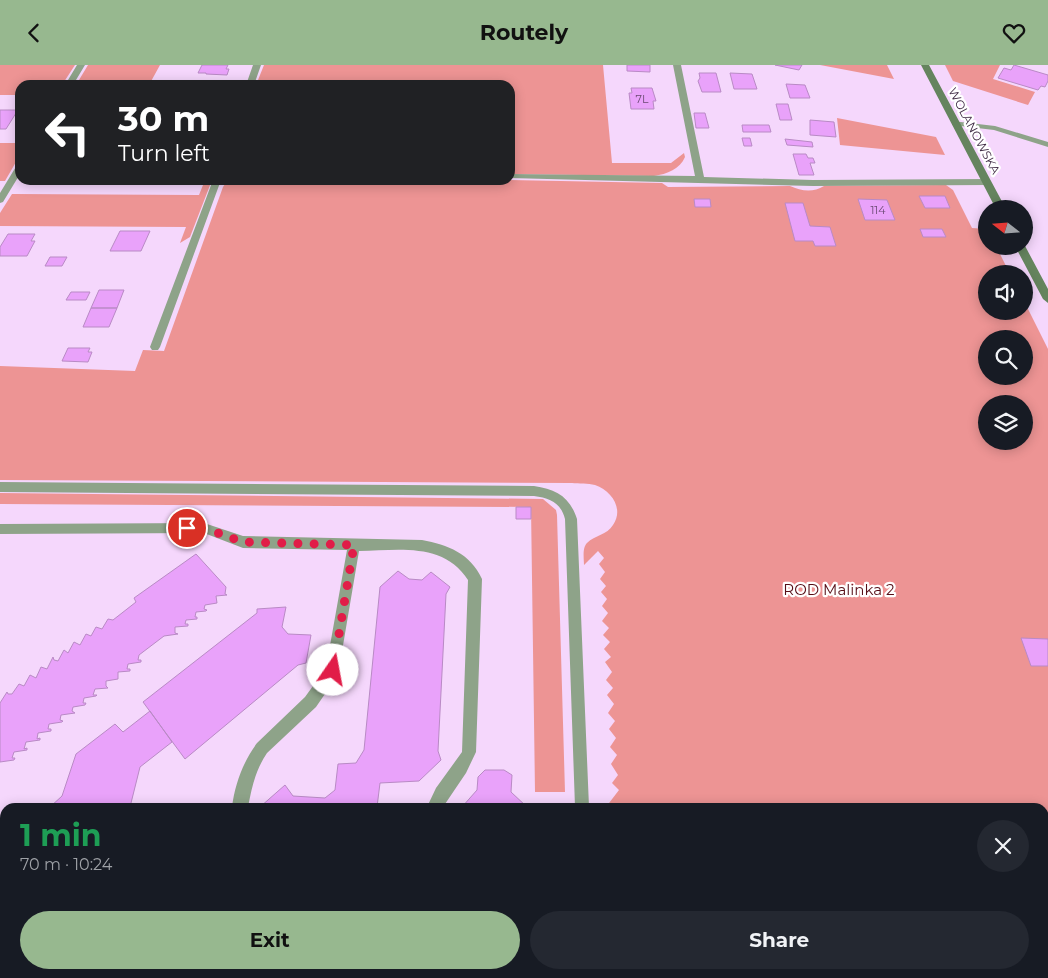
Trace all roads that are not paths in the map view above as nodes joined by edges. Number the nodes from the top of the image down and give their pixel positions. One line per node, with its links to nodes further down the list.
1 (81, 65): 5 (lane)
2 (257, 65): 6 (lane)
3 (677, 65): 11 (lane)
4 (925, 65): 7 (street, WOLANOWSKA)
5 (72, 80)
6 (252, 80)
7 (955, 123): 8 (lane); 12 (street, WOLANOWSKA)
8 (1048, 145)
9 (15, 175): 14 (lane)
10 (515, 176): 11 (lane)
11 (700, 179): 12 (lane)
12 (987, 182): 15 (street, WOLANOWSKA)
13 (214, 185): 18 (lane)
14 (0, 200)
15 (996, 200)
16 (1025, 255): 17 (street)
17 (1048, 299)
18 (155, 347)
19 (0, 487): 24 (lane)
20 (0, 529): 21 (street)
21 (354, 545): 22 (street); 23 (street)
22 (241, 803)
23 (437, 803)
24 (582, 803)

